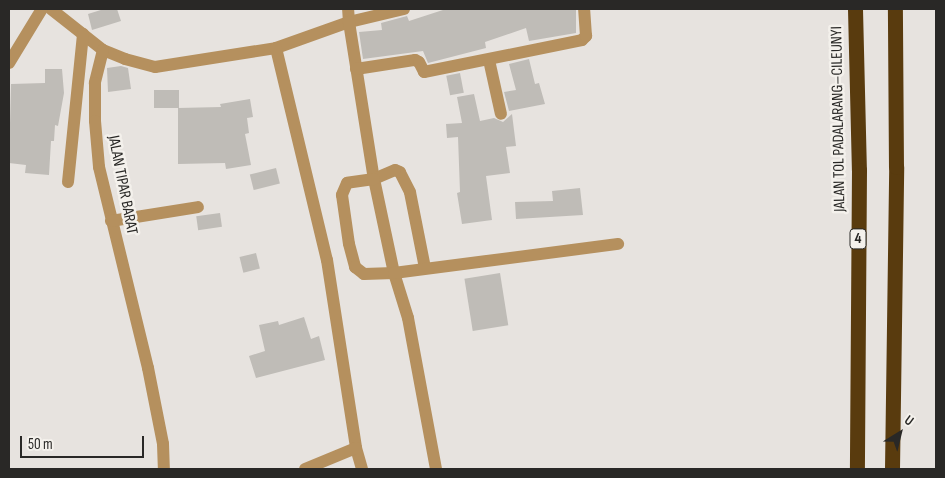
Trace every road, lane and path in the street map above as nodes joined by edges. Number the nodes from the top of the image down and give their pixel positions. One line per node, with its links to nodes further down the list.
1 (42, 9): 12 (street)
2 (51, 9): 8 (street)
3 (404, 9): 7 (street)
4 (584, 9): 11 (street)
5 (855, 9): 27 (highway, JALAN TOL PADALARANG–CILEUNYI / 4)
6 (896, 9): 28 (highway)
7 (349, 15): 9 (street); 13 (street)
8 (83, 34): 10 (street); 16 (street)
9 (276, 48): 10 (street); 22 (street)
10 (103, 50): 18 (street, JALAN TIPAR BARAT)
11 (489, 60): 13 (street); 14 (street)
12 (9, 63)
13 (356, 69): 15 (street)
14 (501, 114)
15 (374, 179): 20 (street); 21 (street); 21 (street)
16 (68, 182)
17 (198, 208): 18 (street)
18 (111, 221): 23 (street, JALAN TIPAR BARAT)
19 (618, 244): 20 (street)
20 (425, 268): 21 (street)
21 (394, 272): 26 (street)
22 (356, 448): 24 (street); 25 (street)
23 (164, 469)
24 (305, 469)
25 (362, 469)
26 (436, 469)
27 (857, 469)
28 (892, 469)

